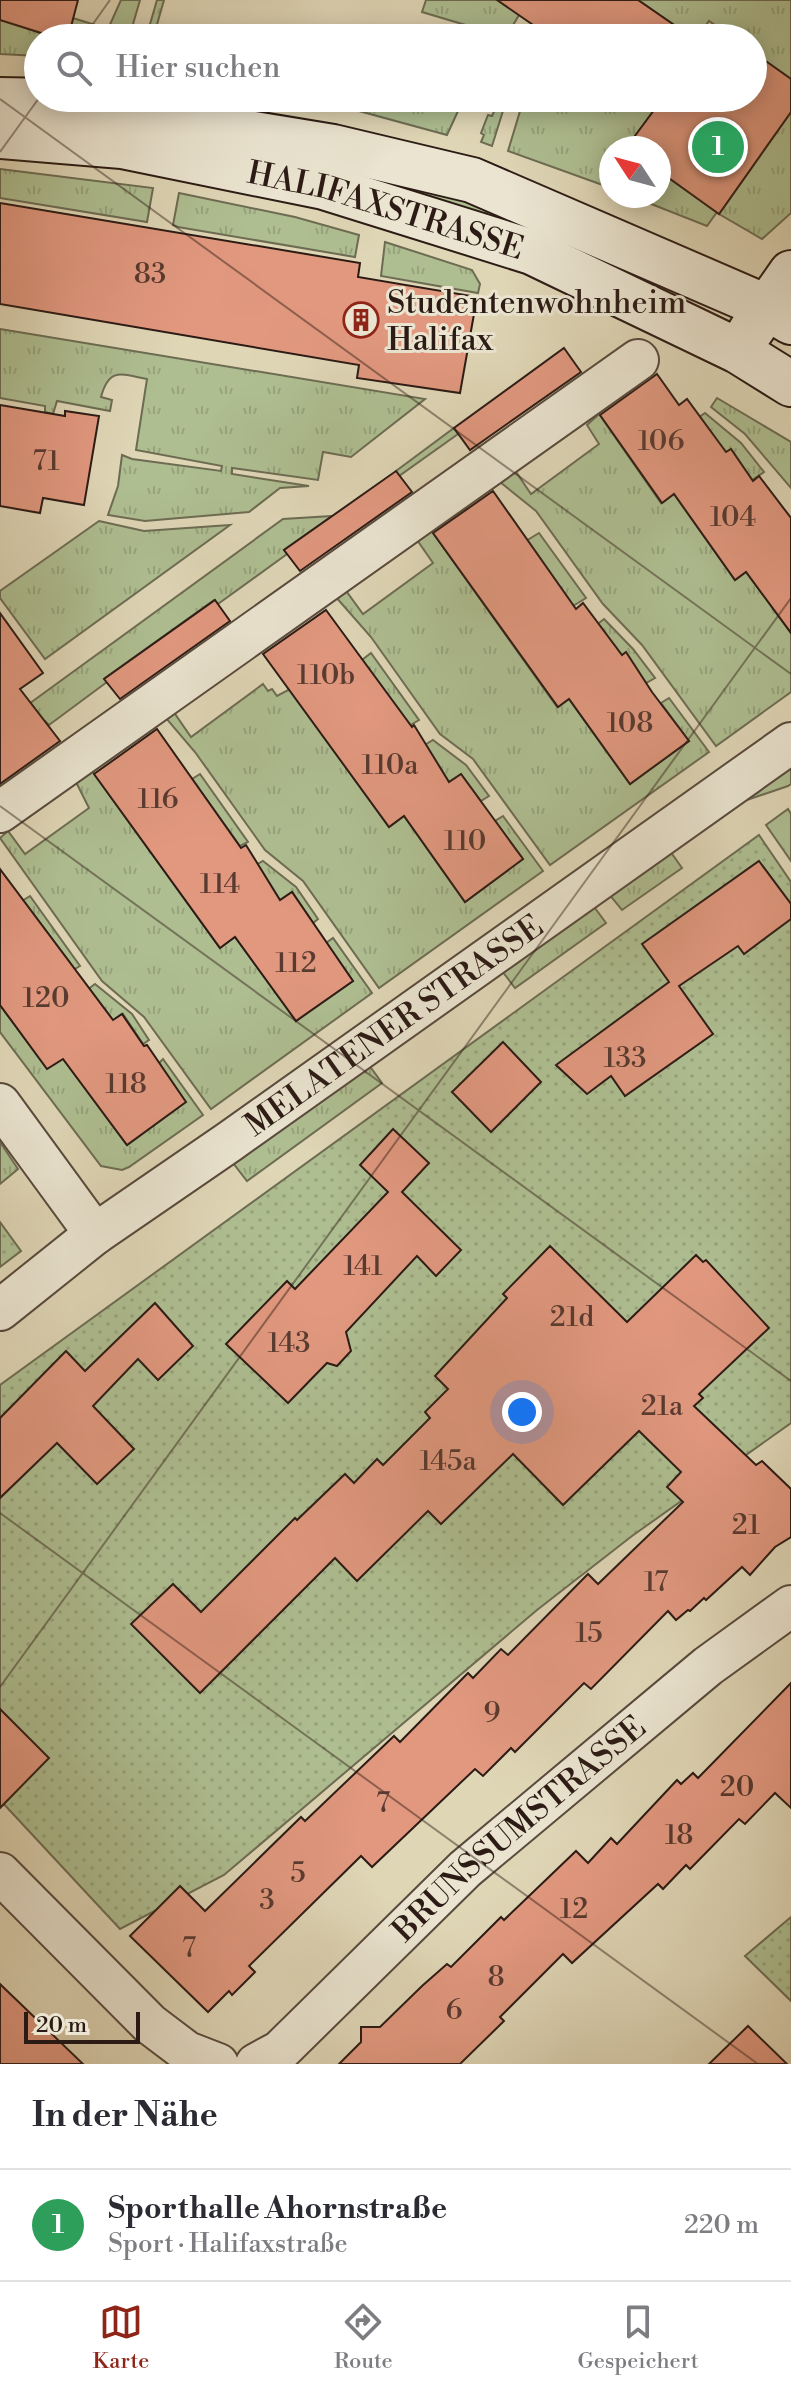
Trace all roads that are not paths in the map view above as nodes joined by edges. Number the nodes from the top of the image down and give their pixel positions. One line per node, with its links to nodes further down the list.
1 (0, 100): 2 (main road, HALIFAXSTRASSE)
2 (24, 100)
3 (121, 112): 5 (main road, HALIFAXSTRASSE)
4 (0, 136): 6 (main road, HALIFAXSTRASSE)
5 (783, 301): 6 (main road)
6 (738, 351): 8 (main road, HALIFAXSTRASSE)
7 (638, 360): 10 (street)
8 (789, 378)
9 (791, 743): 12 (street, MELATENER STRASSE)
10 (0, 812)
11 (0, 1104): 12 (street)
12 (95, 1234): 13 (street, MELATENER STRASSE)
13 (0, 1310)
14 (791, 1606): 17 (street, BRUNSSUMSTRASSE)
15 (0, 1873): 16 (street)
16 (218, 2064)
17 (256, 2064)

